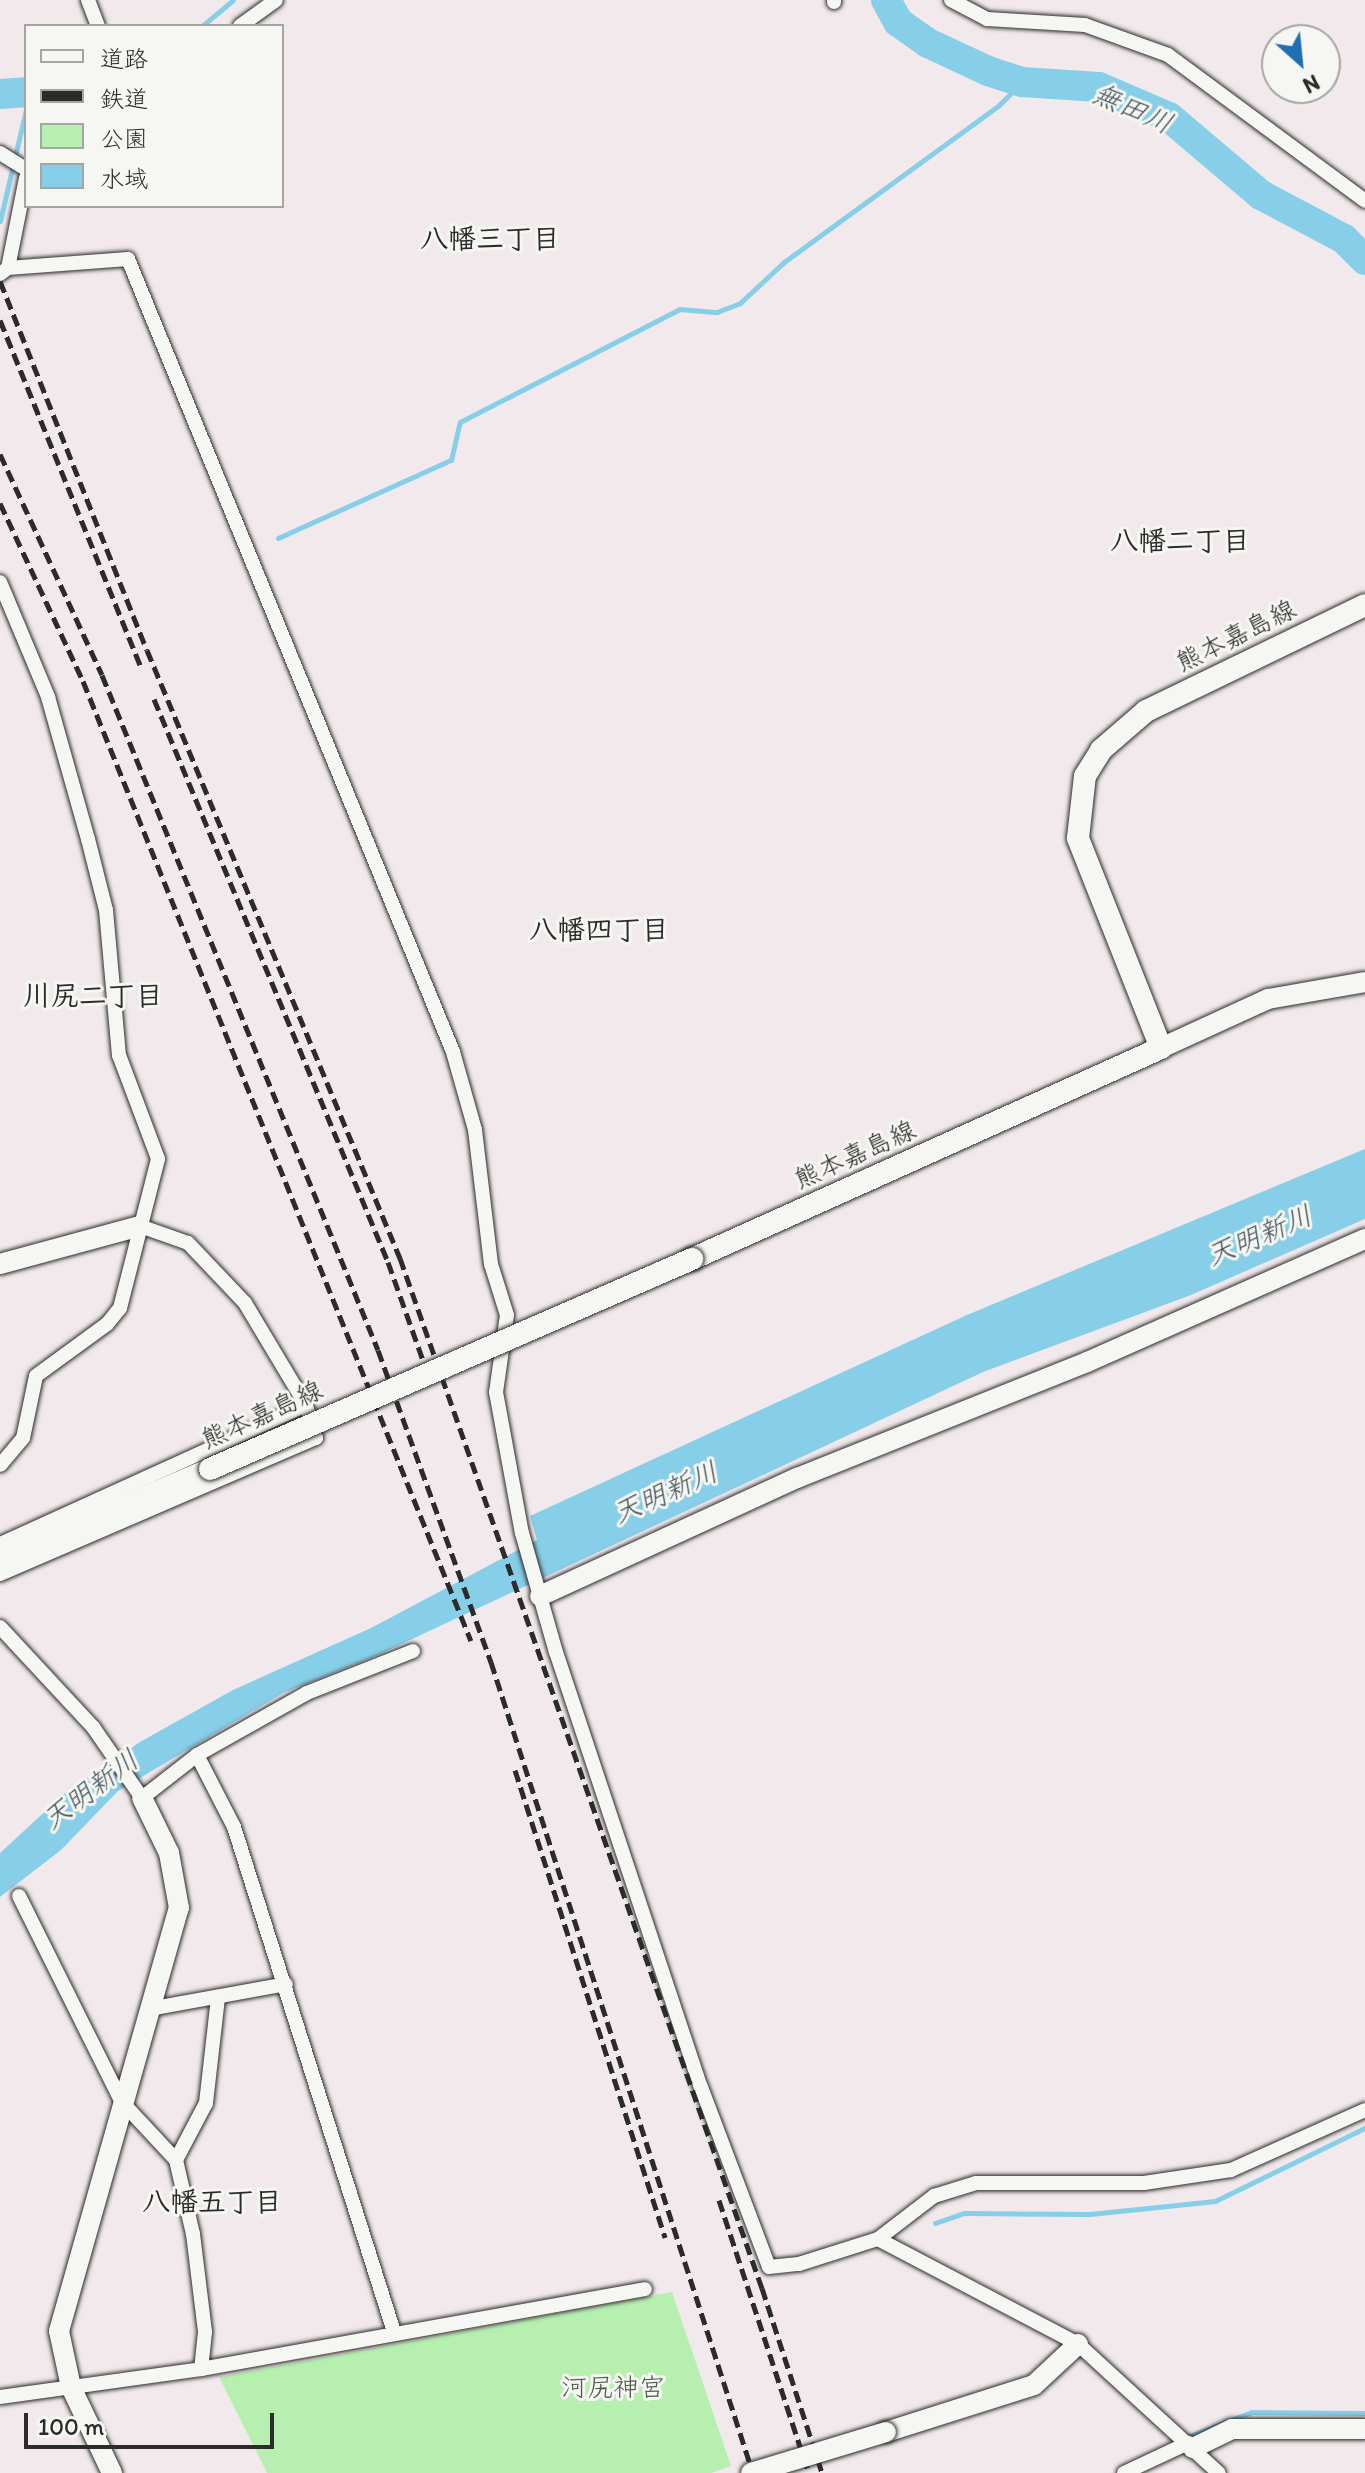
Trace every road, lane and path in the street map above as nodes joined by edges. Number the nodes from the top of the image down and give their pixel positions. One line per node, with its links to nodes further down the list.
1 (88, 0): 4 (street)
2 (276, 0): 5 (street)
3 (951, 0): 9 (street)
4 (97, 24)
5 (243, 24)
6 (0, 153): 7 (street)
7 (24, 168)
8 (24, 186): 10 (street)
9 (1365, 201)
10 (4, 271): 23 (street)
11 (0, 582): 15 (street)
12 (1365, 605): 14 (main road, 熊本嘉島線)
13 (1365, 982): 14 (street)
14 (1161, 1048): 21 (main road, 熊本嘉島線, bridge)
15 (140, 1226): 17 (street); 18 (street); 19 (street)
16 (1365, 1239): 23 (street)
17 (0, 1264)
18 (306, 1405): 20 (street); 22 (street)
19 (0, 1465)
20 (0, 1544)
21 (0, 1560)
22 (0, 1574)
23 (539, 1593): 35 (street)
24 (0, 1627): 27 (street)
25 (413, 1651): 26 (street)
26 (197, 1755): 27 (street); 29 (street)
27 (142, 1798): 31 (street)
28 (19, 1896): 32 (street)
29 (286, 1984): 30 (street); 37 (street)
30 (218, 1997): 31 (street); 34 (street)
31 (149, 2009): 32 (street)
32 (121, 2101): 34 (street); 40 (street)
33 (1365, 2110): 35 (street)
34 (176, 2160): 39 (street)
35 (878, 2239): 38 (street)
36 (645, 2289): 37 (street)
37 (394, 2332): 39 (street)
38 (1078, 2344): 43 (street); 45 (street, bridge)
39 (201, 2369): 40 (street)
40 (71, 2387): 41 (street); 44 (street)
41 (0, 2397)
42 (1365, 2429): 43 (street)
43 (1190, 2445): 46 (street); 47 (street)
44 (112, 2473)
45 (751, 2473)
46 (1124, 2473)
47 (1219, 2473)

